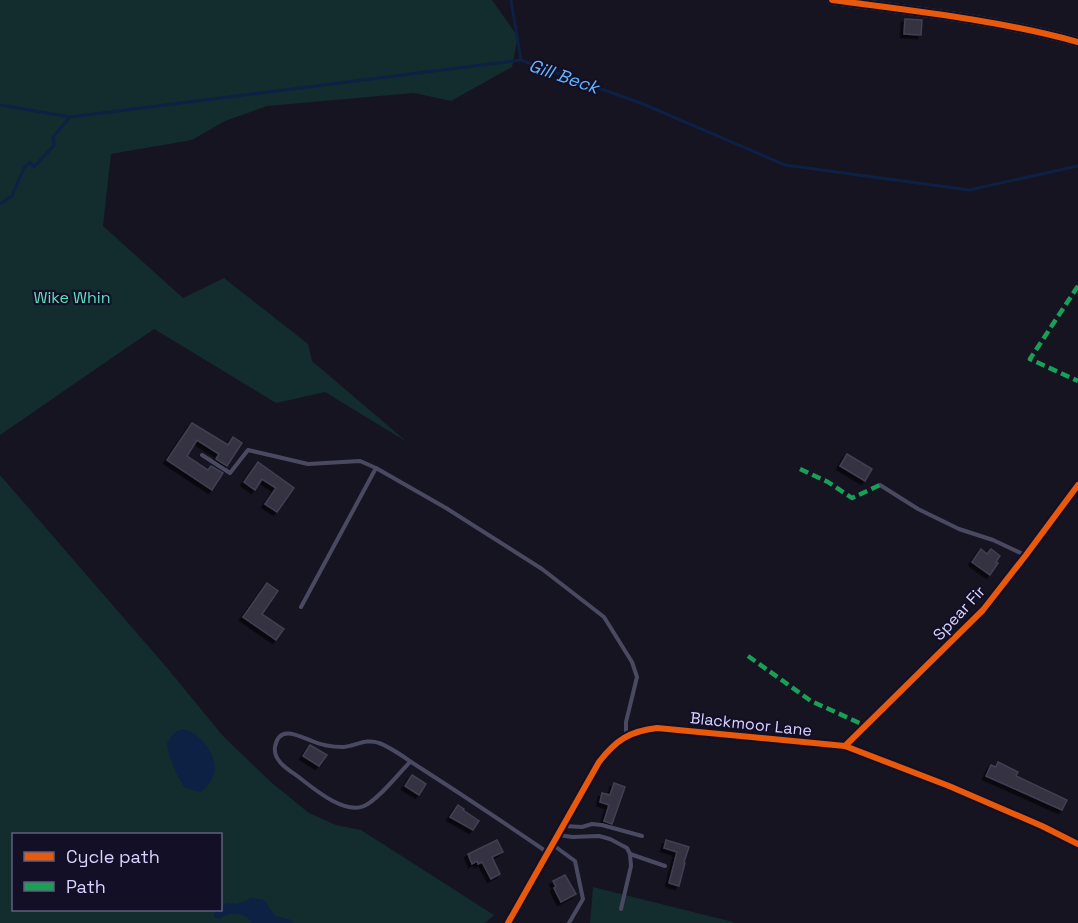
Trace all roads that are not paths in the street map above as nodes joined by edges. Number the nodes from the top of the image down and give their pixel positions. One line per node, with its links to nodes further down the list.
1 (832, 0): 2 (street)
2 (1078, 42)
3 (201, 454): 4 (lane)
4 (376, 468): 8 (lane); 9 (lane)
5 (880, 485): 7 (lane)
6 (1078, 485): 7 (street, Spear Fir)
7 (1026, 555): 10 (street, Spear Fir)
8 (301, 607)
9 (626, 736): 10 (street, Blackmoor Lane); 12 (street, Blackmoor Lane)
10 (845, 747): 15 (street, Blackmoor Lane)
11 (410, 762): 11 (lane); 17 (lane)
12 (563, 826): 13 (street, Blackmoor Lane); 14 (lane)
13 (558, 835): 16 (street, Blackmoor Lane); 18 (lane)
14 (642, 836)
15 (1078, 844)
16 (552, 845): 17 (street, Blackmoor Lane); 22 (lane)
17 (548, 853): 21 (street, Blackmoor Lane)
18 (630, 854): 19 (lane); 20 (lane)
19 (665, 866)
20 (621, 909)
21 (508, 923)
22 (569, 923)

